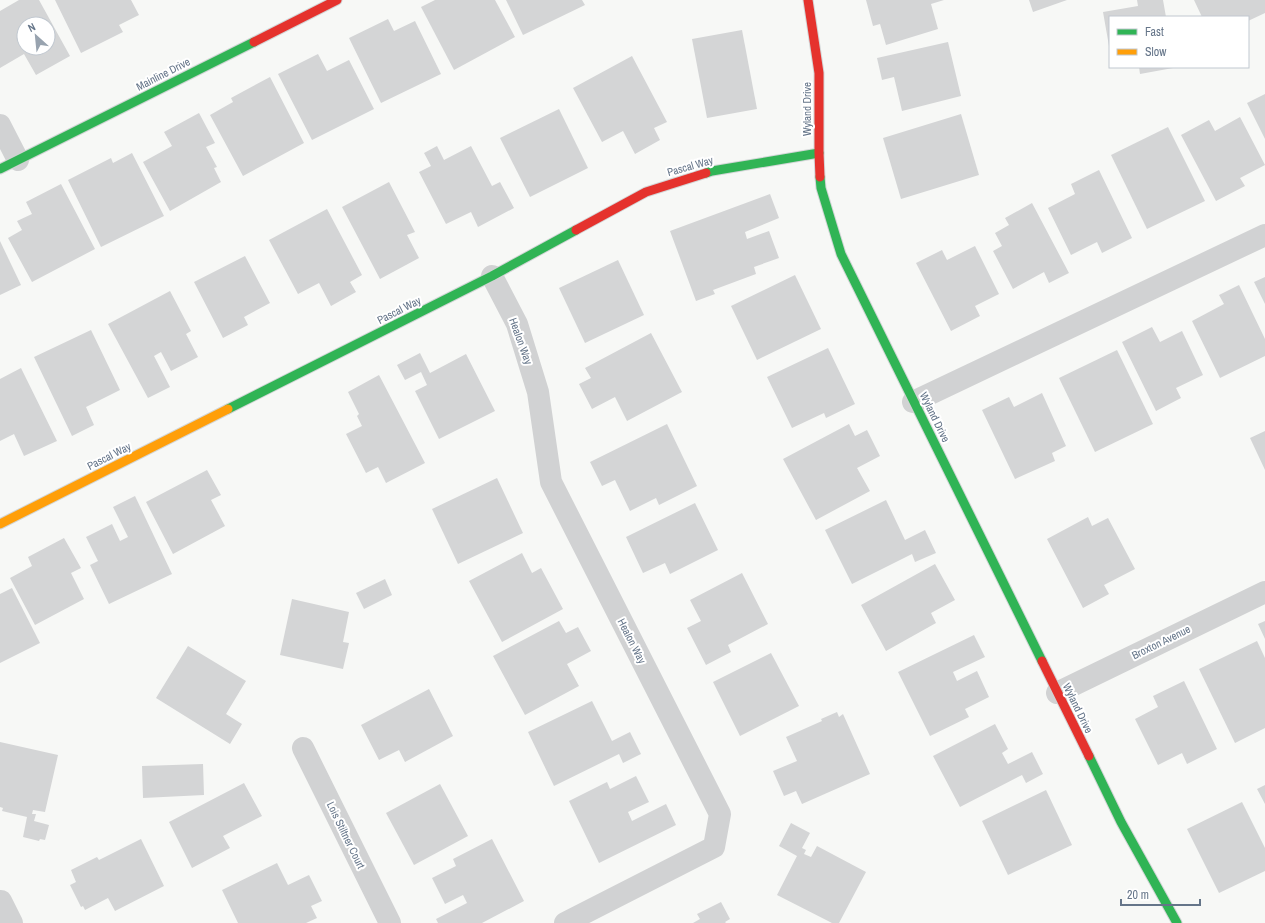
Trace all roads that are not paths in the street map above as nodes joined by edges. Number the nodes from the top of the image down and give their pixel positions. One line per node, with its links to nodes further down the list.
1 (337, 0): 5 (street, Mainline Drive)
2 (808, 0): 4 (street, Wyland Drive)
3 (0, 125): 5 (street)
4 (819, 153): 7 (street, Pascal Way); 8 (street, Wyland Drive)
5 (9, 165)
6 (1265, 235): 8 (street)
7 (492, 276): 9 (street, Pascal Way); 16 (street, Healon Way)
8 (914, 402): 11 (street, Wyland Drive)
9 (0, 524)
10 (1265, 592): 11 (street, Broxton Avenue)
11 (1057, 693): 17 (street, Wyland Drive)
12 (303, 748): 15 (street, Lois Stiltner Court)
13 (1, 901): 14 (street)
14 (12, 923)
15 (390, 923)
16 (565, 923)
17 (1177, 923)

